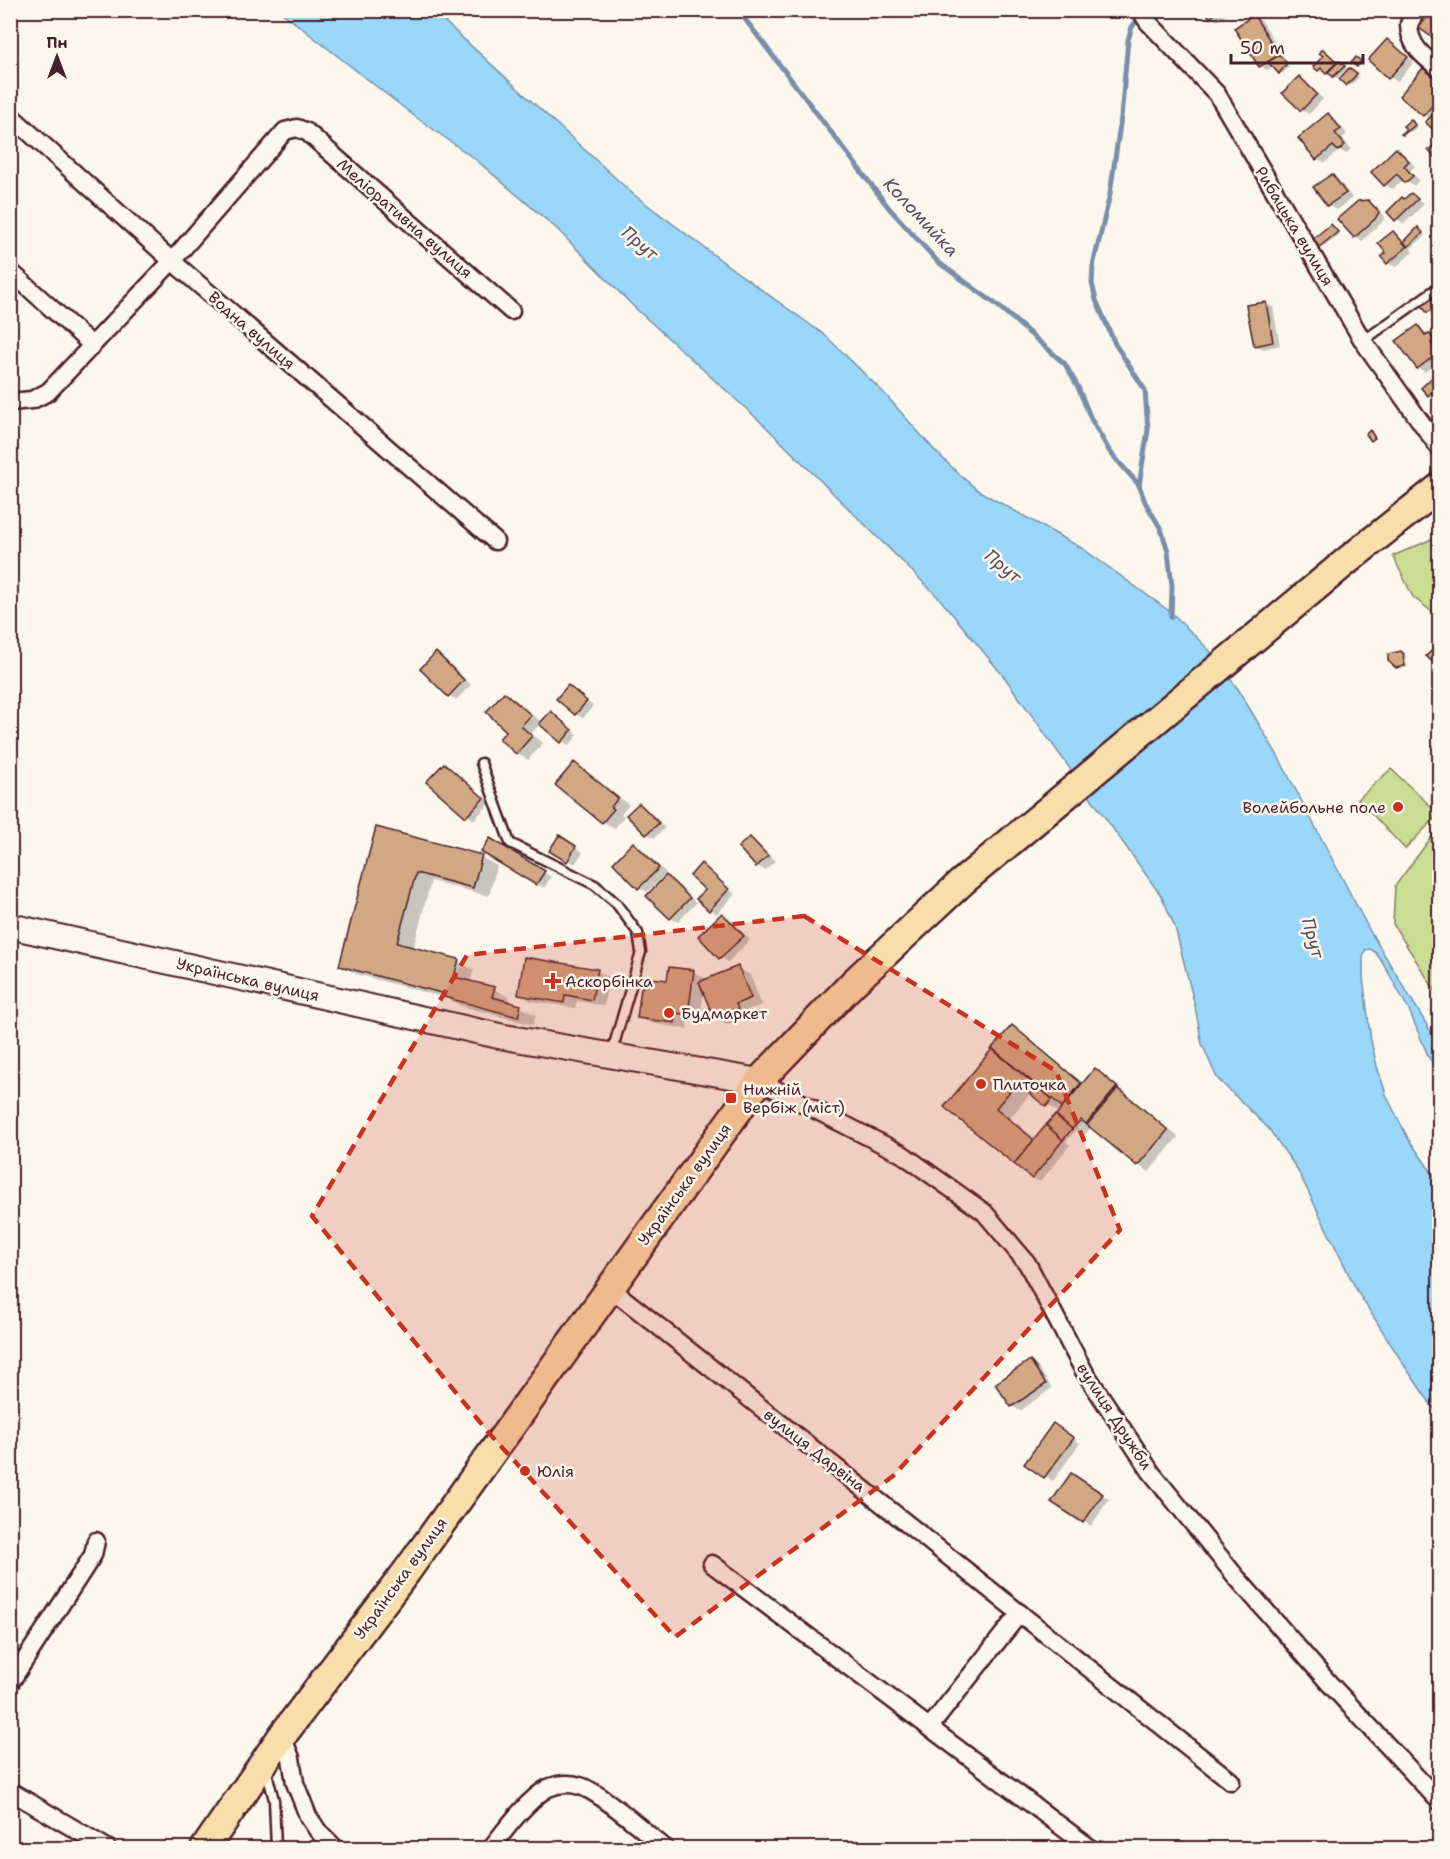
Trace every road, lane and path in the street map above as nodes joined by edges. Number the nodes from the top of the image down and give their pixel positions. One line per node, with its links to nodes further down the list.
1 (1140, 10): 9 (street, Рибацька вулиця)
2 (1417, 10): 3 (street)
3 (1440, 69)
4 (11, 116): 5 (street, Водна вулиця)
5 (172, 261): 8 (street, Меліоративна вулиця); 10 (street); 14 (street, Водна вулиця)
6 (10, 271): 10 (street)
7 (1440, 286): 9 (lane)
8 (511, 311)
9 (1363, 341): 12 (street, Рибацька вулиця)
10 (92, 345): 11 (street)
11 (10, 402)
12 (1440, 449)
13 (1440, 487): 18 (main road)
14 (495, 541)
15 (481, 763): 17 (lane)
16 (10, 926): 17 (street, Українська вулиця)
17 (610, 1055): 18 (street, Українська вулиця)
18 (759, 1081): 19 (main road, Українська вулиця); 29 (street, вулиця Дружби)
19 (609, 1287): 22 (street, вулиця Дарвіна); 25 (main road, Українська вулиця)
20 (96, 1541): 23 (street)
21 (712, 1564): 24 (street)
22 (1020, 1613): 24 (street); 27 (street, вулиця Дарвіна)
23 (10, 1683)
24 (929, 1728): 36 (street)
25 (282, 1736): 26 (main road, Українська вулиця); 33 (street)
26 (264, 1762): 31 (main road, Українська вулиця); 32 (lane)
27 (1231, 1781)
28 (10, 1791): 30 (street)
29 (1440, 1802)
30 (107, 1848)
31 (205, 1848)
32 (276, 1848)
33 (335, 1848)
34 (491, 1848): 35 (street)
35 (665, 1848)
36 (1090, 1848)

